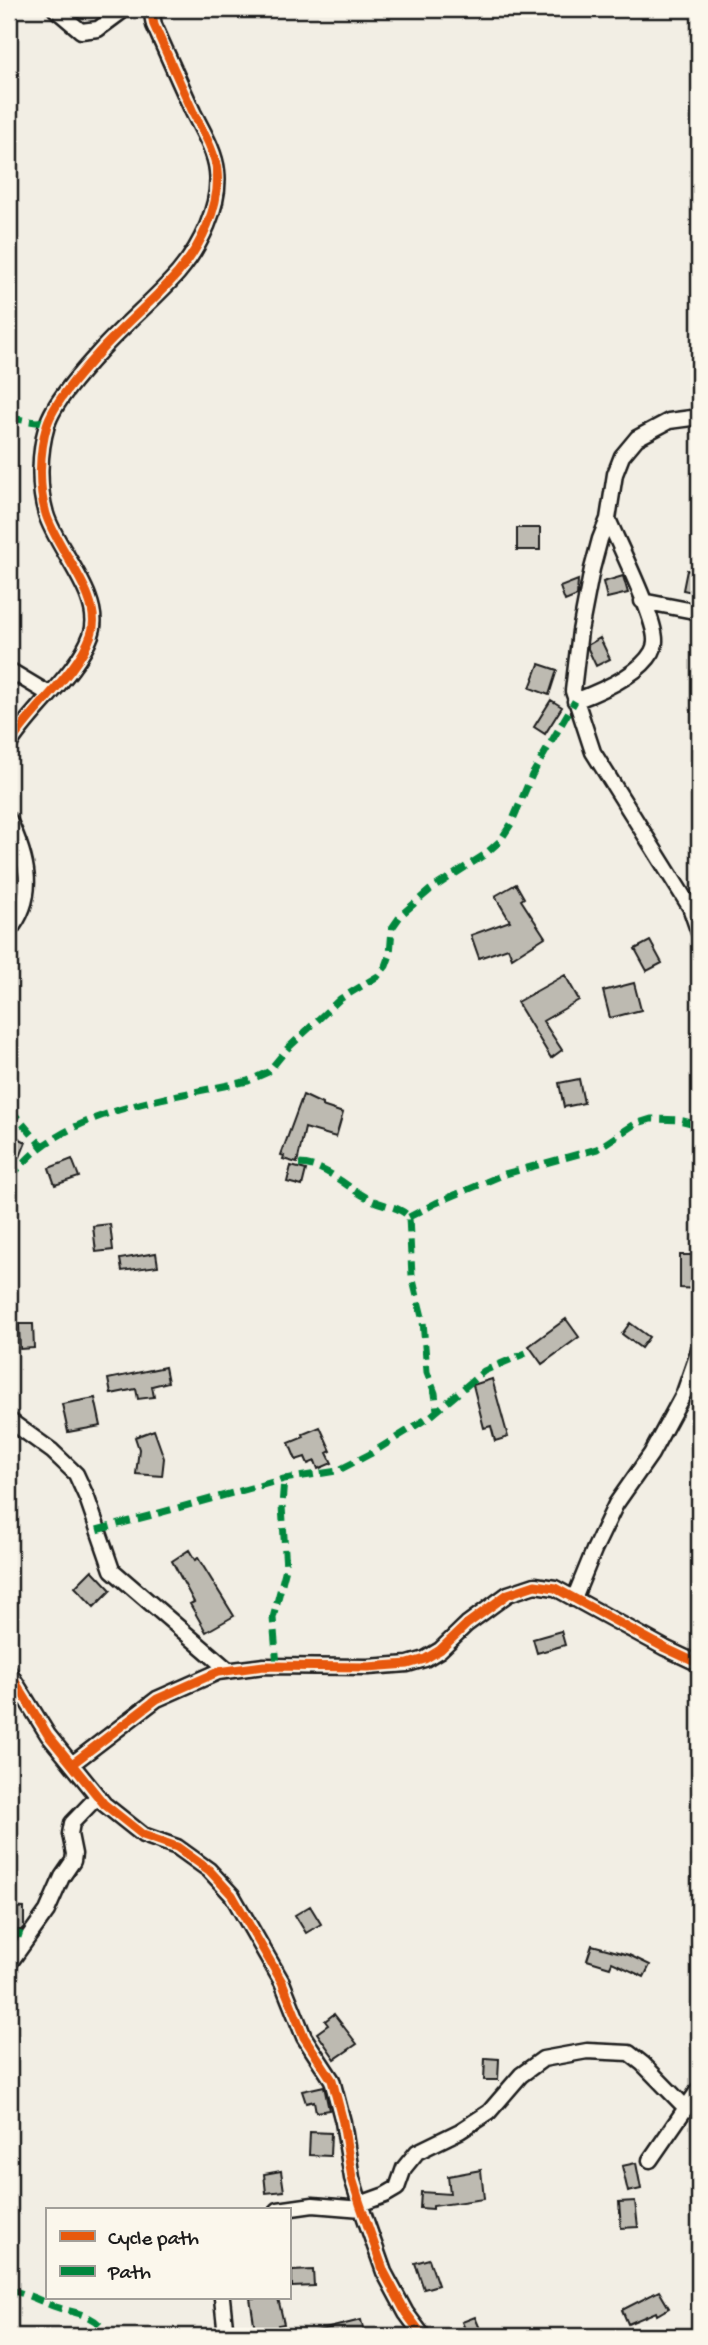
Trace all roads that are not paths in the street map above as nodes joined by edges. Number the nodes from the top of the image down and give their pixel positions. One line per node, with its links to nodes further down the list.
1 (55, 9): 2 (street)
2 (125, 9)
3 (150, 9): 9 (street)
4 (699, 418): 5 (street)
5 (608, 519): 6 (street); 10 (street)
6 (642, 601): 7 (street); 10 (street)
7 (699, 612)
8 (9, 670): 9 (street)
9 (49, 694): 11 (street)
10 (575, 701): 14 (street)
11 (9, 745)
12 (9, 820): 13 (street)
13 (9, 931)
14 (699, 933)
15 (699, 1350): 17 (street)
16 (9, 1419): 19 (street)
17 (574, 1599): 18 (street); 19 (street)
18 (699, 1664)
19 (227, 1669): 21 (street)
20 (9, 1672): 21 (street)
21 (72, 1764): 22 (street)
22 (98, 1796): 23 (street); 27 (street)
23 (9, 1964)
24 (699, 2089): 25 (street)
25 (686, 2108): 26 (street); 27 (street)
26 (650, 2160)
27 (361, 2206): 28 (street); 31 (street)
28 (290, 2208)
29 (222, 2300): 30 (street)
30 (226, 2336)
31 (423, 2336)

